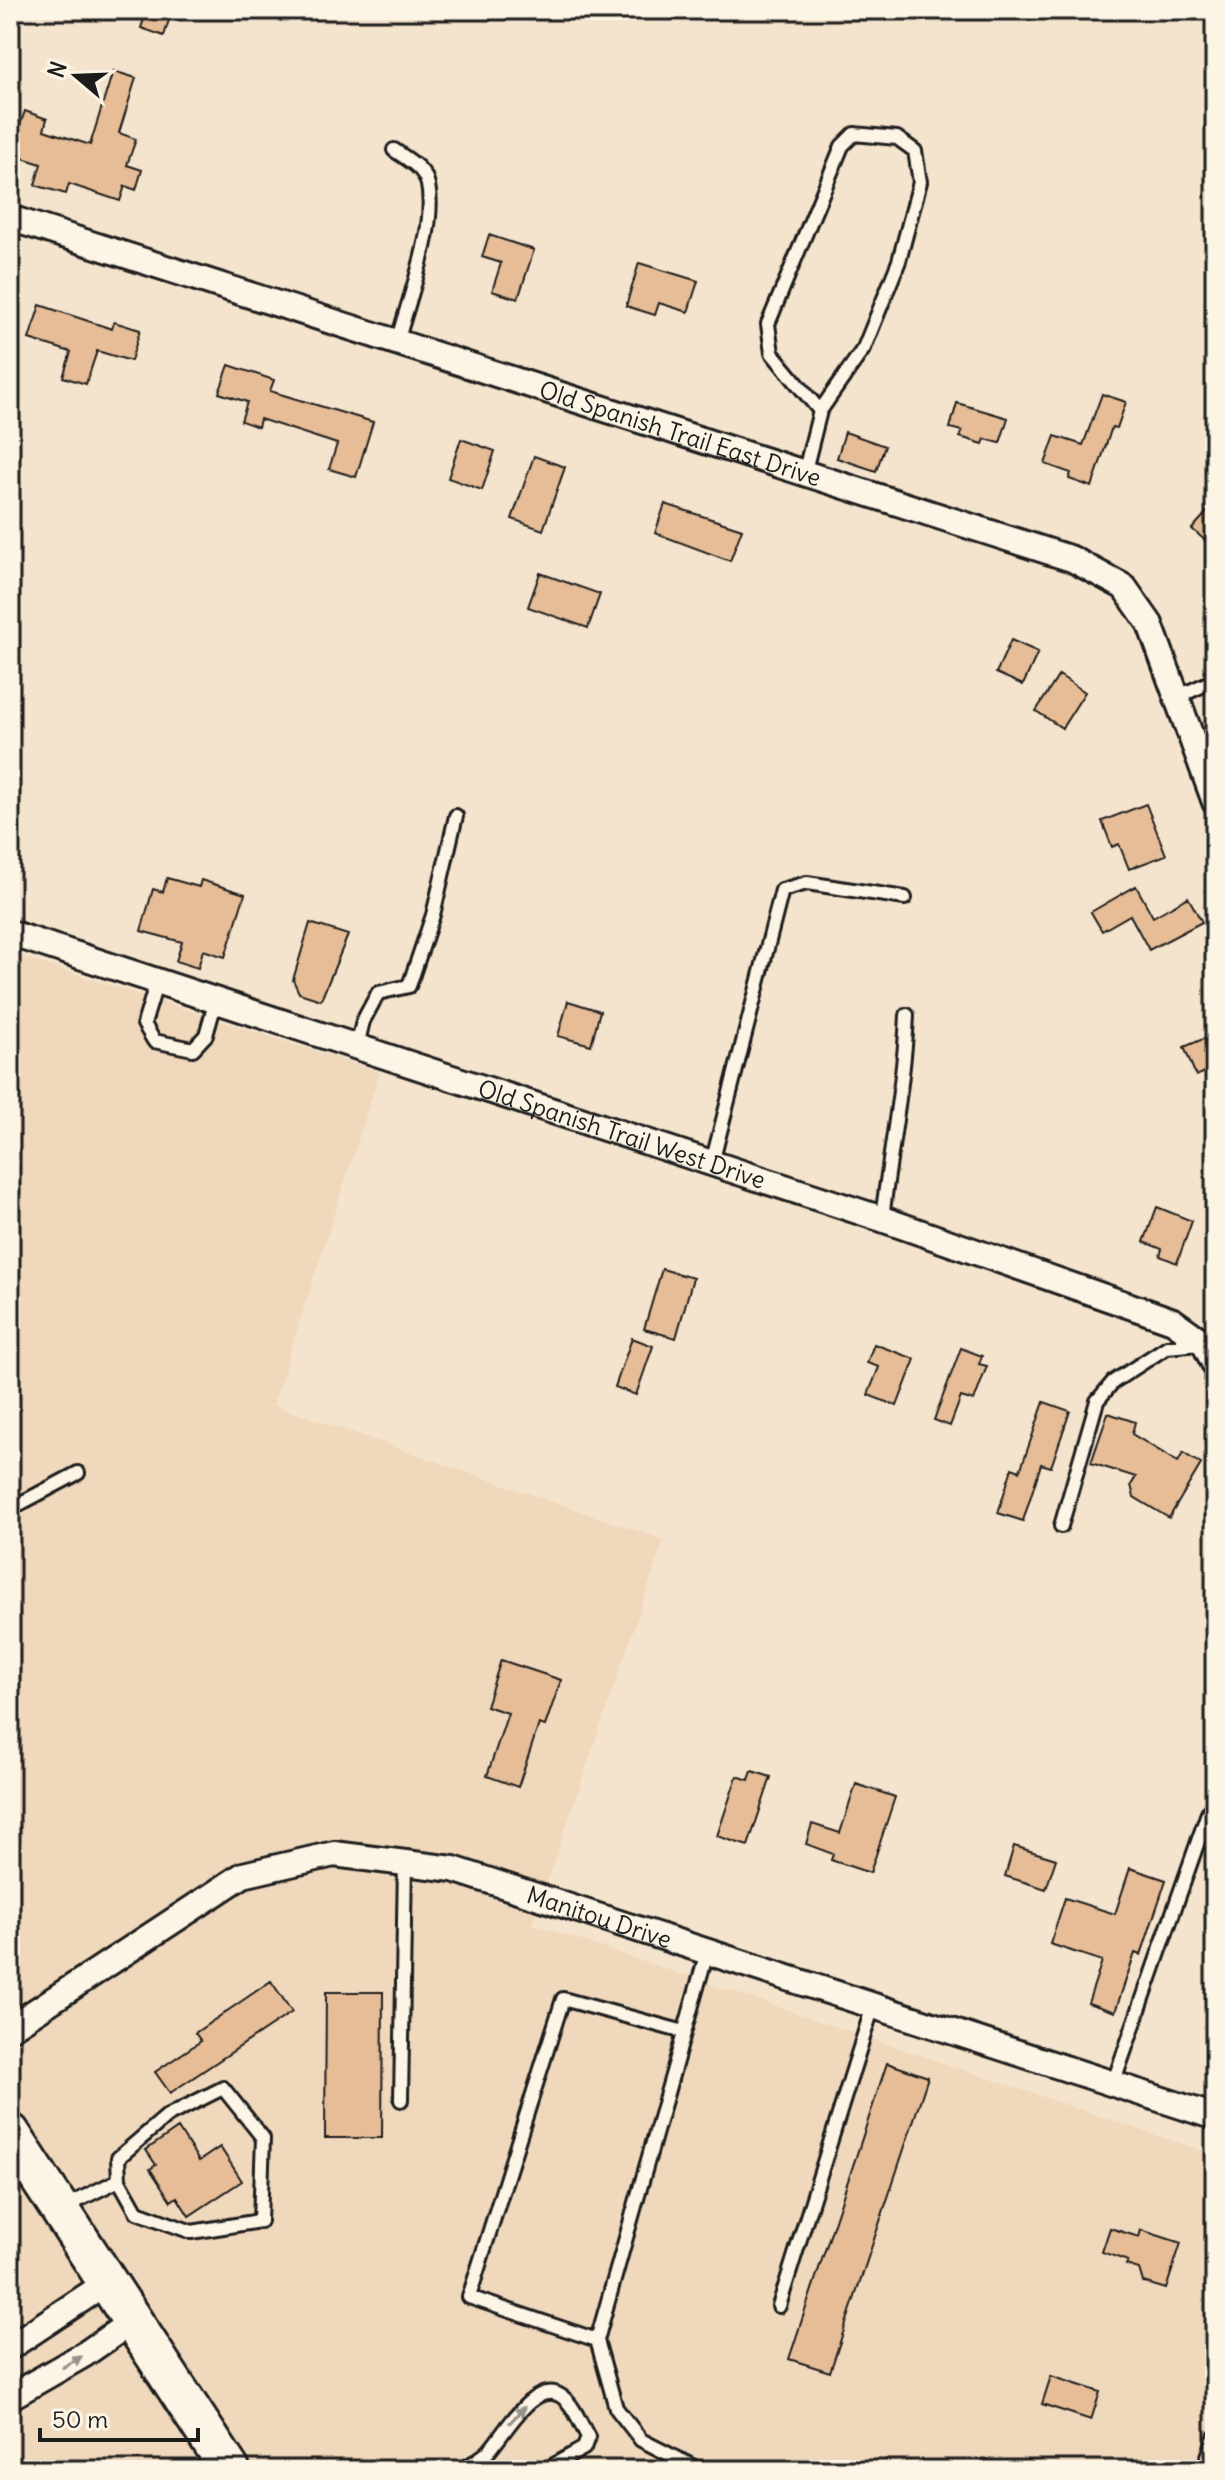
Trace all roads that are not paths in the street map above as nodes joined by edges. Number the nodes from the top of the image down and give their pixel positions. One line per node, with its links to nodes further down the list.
1 (394, 150): 3 (lane)
2 (10, 218): 3 (street, Old Spanish Trail East Drive)
3 (397, 343): 5 (street, Old Spanish Trail East Drive)
4 (820, 411): 4 (lane); 5 (lane)
5 (804, 474): 7 (street, Old Spanish Trail East Drive)
6 (1215, 680): 7 (lane)
7 (1177, 697): 8 (street, Old Spanish Trail East Drive)
8 (1215, 802)
9 (456, 816): 15 (lane)
10 (905, 898): 16 (lane)
11 (10, 933): 12 (street, Old Spanish Trail West Drive)
12 (157, 981): 13 (street, Old Spanish Trail West Drive); 13 (lane)
13 (216, 1000): 15 (street, Old Spanish Trail West Drive)
14 (907, 1015): 17 (lane)
15 (357, 1046): 16 (street, Old Spanish Trail West Drive)
16 (712, 1163): 17 (street, Old Spanish Trail West Drive)
17 (882, 1219): 18 (street, Old Spanish Trail West Drive)
18 (1211, 1350): 21 (lane)
19 (78, 1473): 20 (lane)
20 (10, 1509)
21 (1061, 1526)
22 (1209, 1810): 28 (lane)
23 (405, 1863): 24 (street, Manitou Drive); 26 (street, Manitou Drive); 29 (lane)
24 (707, 1952): 25 (street, Manitou Drive); 27 (lane)
25 (873, 2006): 28 (street, Manitou Drive); 35 (lane)
26 (10, 2028)
27 (684, 2032): 37 (lane); 37 (lane)
28 (1113, 2084): 30 (street, Manitou Drive)
29 (401, 2100)
30 (1215, 2117)
31 (10, 2133): 33 (main road)
32 (119, 2180): 32 (lane); 33 (lane)
33 (60, 2210): 34 (main road)
34 (105, 2284): 36 (main road); 38 (street)
35 (779, 2306)
36 (131, 2322): 39 (street, one-way to 36); 41 (main road)
37 (597, 2340): 44 (lane)
38 (10, 2347)
39 (10, 2397)
40 (1215, 2437): 45 (lane)
41 (230, 2470)
42 (462, 2470): 43 (lane, one-way to 43)
43 (545, 2470)
44 (700, 2470)
45 (1203, 2470)

